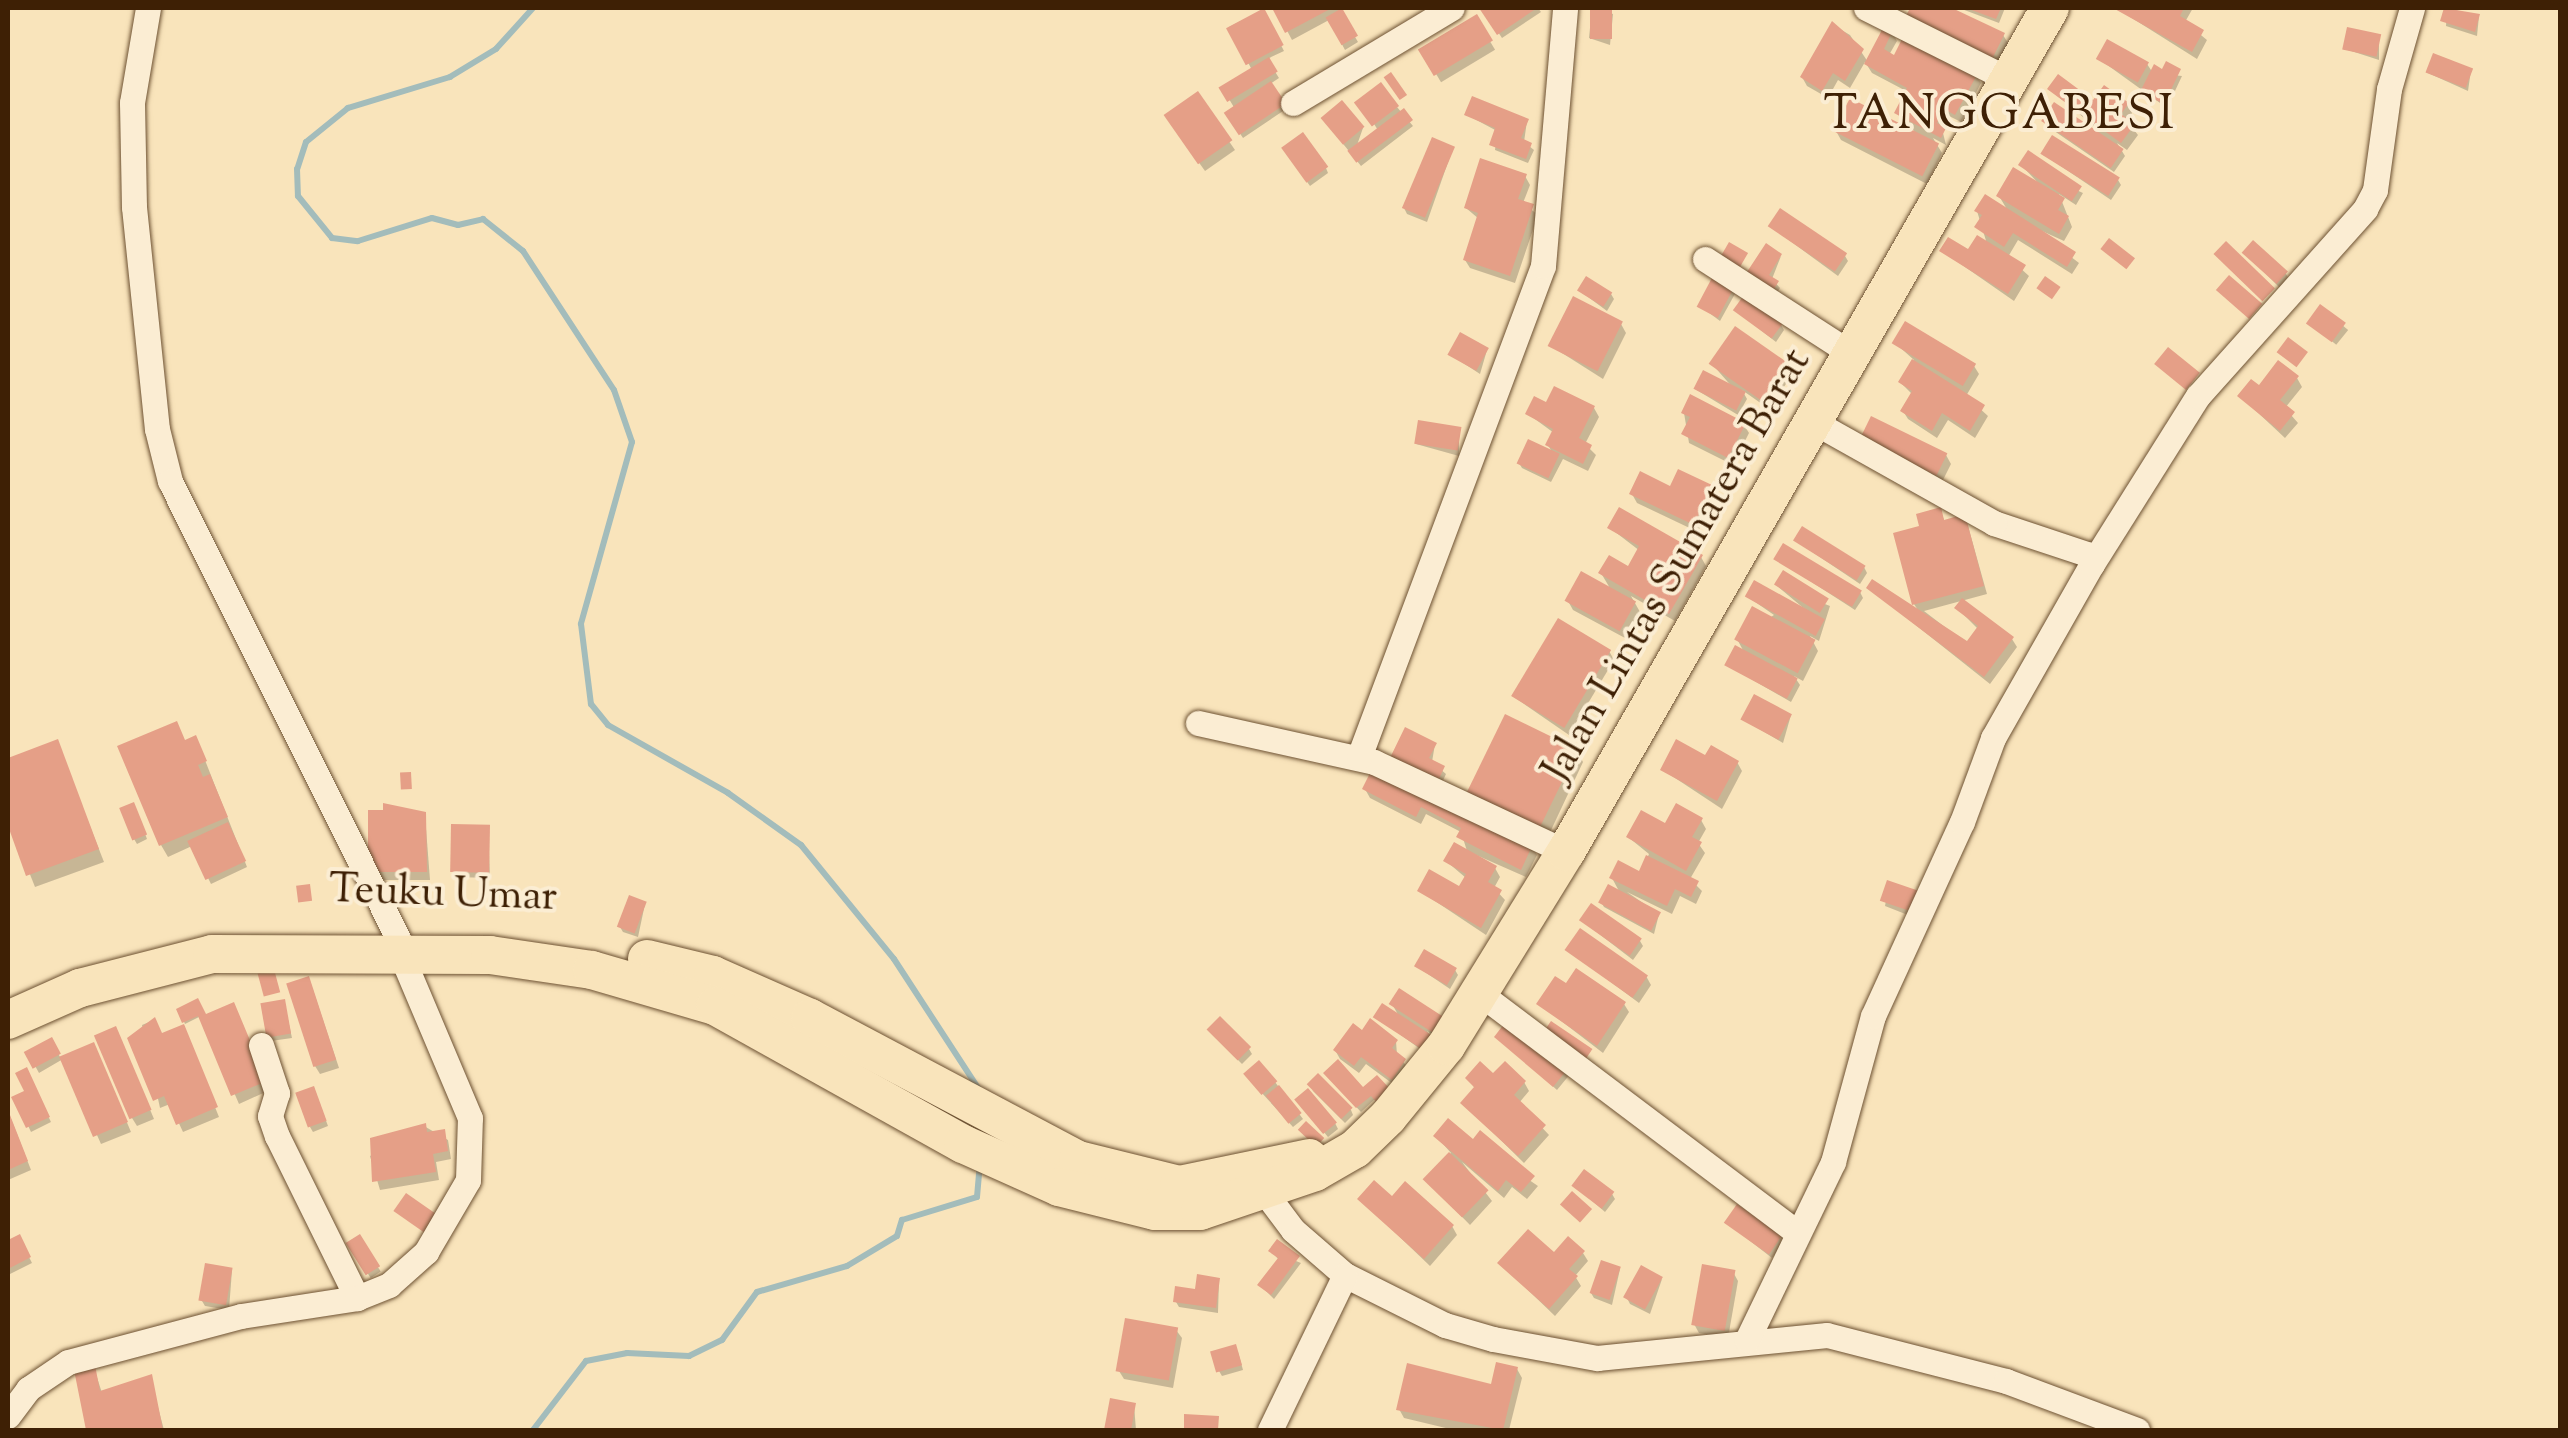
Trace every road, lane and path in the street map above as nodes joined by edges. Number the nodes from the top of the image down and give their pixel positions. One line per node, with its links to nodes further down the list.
1 (148, 8): 17 (street)
2 (1452, 8): 8 (street)
3 (1564, 8): 14 (street)
4 (1866, 8): 7 (street)
5 (2050, 8): 7 (highway, Jalan Lintas Sumatera Barat)
6 (2412, 8): 12 (street)
7 (2008, 79): 10 (highway, Jalan Lintas Sumatera Barat)
8 (1293, 103)
9 (1705, 259): 10 (street)
10 (1852, 354): 11 (highway, Jalan Lintas Sumatera Barat)
11 (1812, 422): 12 (street); 15 (highway, Jalan Lintas Sumatera Barat)
12 (2092, 564): 25 (street)
13 (1198, 723): 14 (street)
14 (1359, 757): 15 (street)
15 (1566, 852): 18 (highway, Jalan Lintas Sumatera Barat)
16 (490, 944): 17 (highway, Teuku Umar); 23 (highway, Teuku Umar); 23 (highway, Teuku Umar)
17 (400, 947): 19 (highway, Teuku Umar); 20 (highway, Teuku Umar); 27 (street)
18 (1478, 992): 22 (highway, Jalan Lintas Sumatera Barat); 25 (street)
19 (8, 998)
20 (8, 1020)
21 (261, 1045): 27 (street)
22 (1355, 1149): 23 (highway); 24 (highway, Jalan Lintas Sumatera Barat)
23 (1068, 1174): 24 (highway, Jalan Lintas Sumatera Barat)
24 (1266, 1194): 26 (street)
25 (1798, 1232): 28 (street)
26 (1345, 1275): 28 (street); 30 (street)
27 (356, 1298): 29 (street)
28 (1747, 1340): 31 (street)
29 (8, 1416)
30 (1270, 1430)
31 (2136, 1430)

